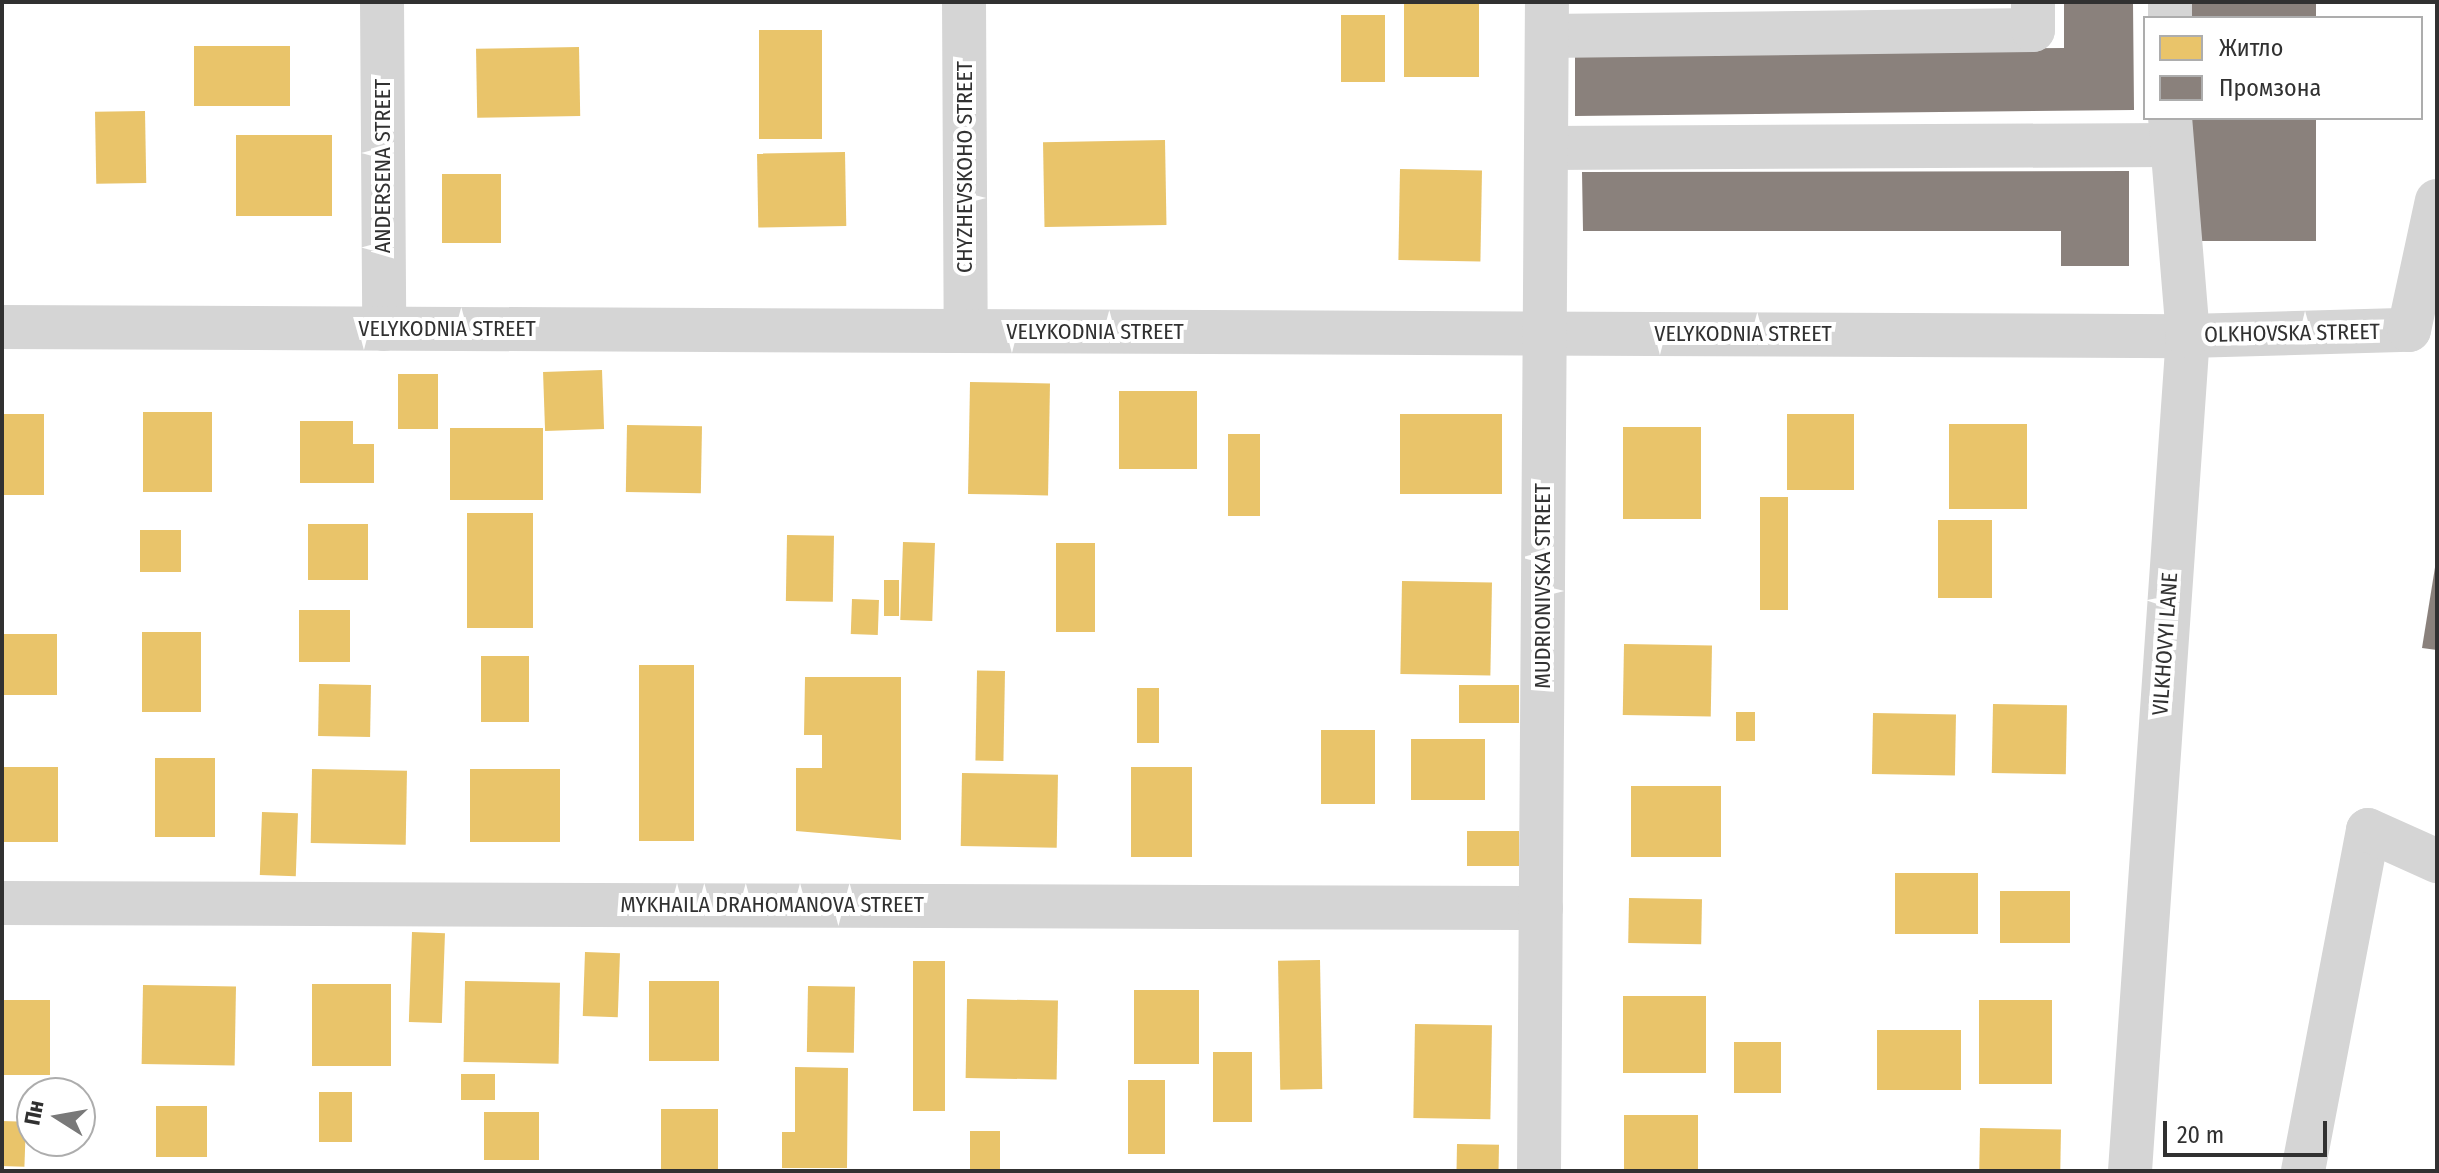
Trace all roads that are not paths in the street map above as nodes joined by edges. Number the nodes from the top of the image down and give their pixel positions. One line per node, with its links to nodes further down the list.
1 (382, 2): 9 (street, ANDERSENA STREET)
2 (964, 2): 10 (street, CHYZHEVSKOHO STREET)
3 (2033, 2): 4 (street)
4 (1547, 19): 6 (street, MUDRIONIVSKA STREET)
5 (2170, 132): 6 (street); 12 (street, VILKHOVYI LANE)
6 (1547, 148): 11 (street, MUDRIONIVSKA STREET)
7 (2437, 201): 13 (street, OLKHOVSKA STREET)
8 (2, 327): 9 (street, VELYKODNIA STREET)
9 (384, 329): 10 (street, VELYKODNIA STREET)
10 (966, 331): 11 (street, VELYKODNIA STREET)
11 (1545, 333): 12 (street, VELYKODNIA STREET); 16 (street, MUDRIONIVSKA STREET)
12 (2188, 336): 13 (street, OLKHOVSKA STREET); 18 (street, VILKHOVYI LANE)
13 (2423, 336)
14 (2437, 861): 19 (street)
15 (2, 903): 16 (street, MYKHAILA DRAHOMANOVA STREET)
16 (1541, 908): 17 (street, MUDRIONIVSKA STREET)
17 (1539, 1171)
18 (2130, 1171)
19 (2303, 1171)

